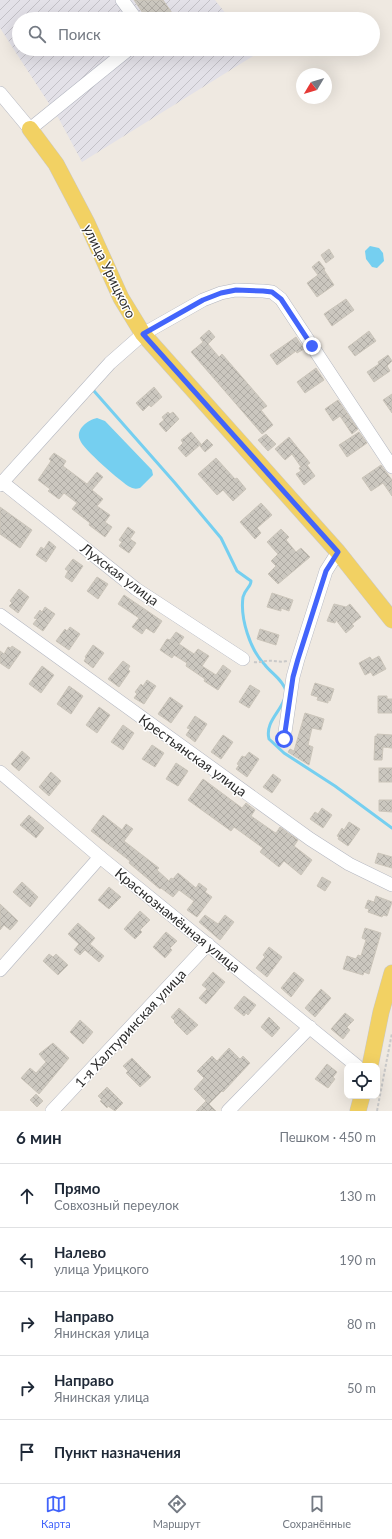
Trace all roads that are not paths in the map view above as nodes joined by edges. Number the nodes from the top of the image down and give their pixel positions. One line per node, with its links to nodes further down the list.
1 (122, 0): 2 (street)
2 (131, 12)
3 (120, 56): 5 (street)
4 (0, 93): 5 (street)
5 (30, 129): 6 (main road, улица Урицкого)
6 (143, 334): 7 (street); 8 (street); 9 (main road, улица Урицкого)
7 (392, 467)
8 (1, 483): 12 (street, Лухская улица)
9 (338, 552): 11 (main road, улица Урицкого); 13 (street)
10 (0, 615): 16 (street, Крестьянская улица)
11 (392, 620)
12 (243, 659)
13 (284, 739)
14 (0, 772): 15 (street, Краснознамённая улица)
15 (100, 857): 17 (street, Краснознамённая улица); 18 (street)
16 (392, 885)
17 (208, 944): 21 (street, Краснознамённая улица); 25 (street, 1-я Халтуринская улица)
18 (0, 970)
19 (392, 973): 20 (main road)
20 (387, 1014): 23 (main road)
21 (310, 1027): 22 (street, Краснознамённая улица); 26 (street)
22 (353, 1063)
23 (371, 1063)
24 (361, 1099): 27 (main road)
25 (52, 1111)
26 (228, 1111)
27 (358, 1111)

